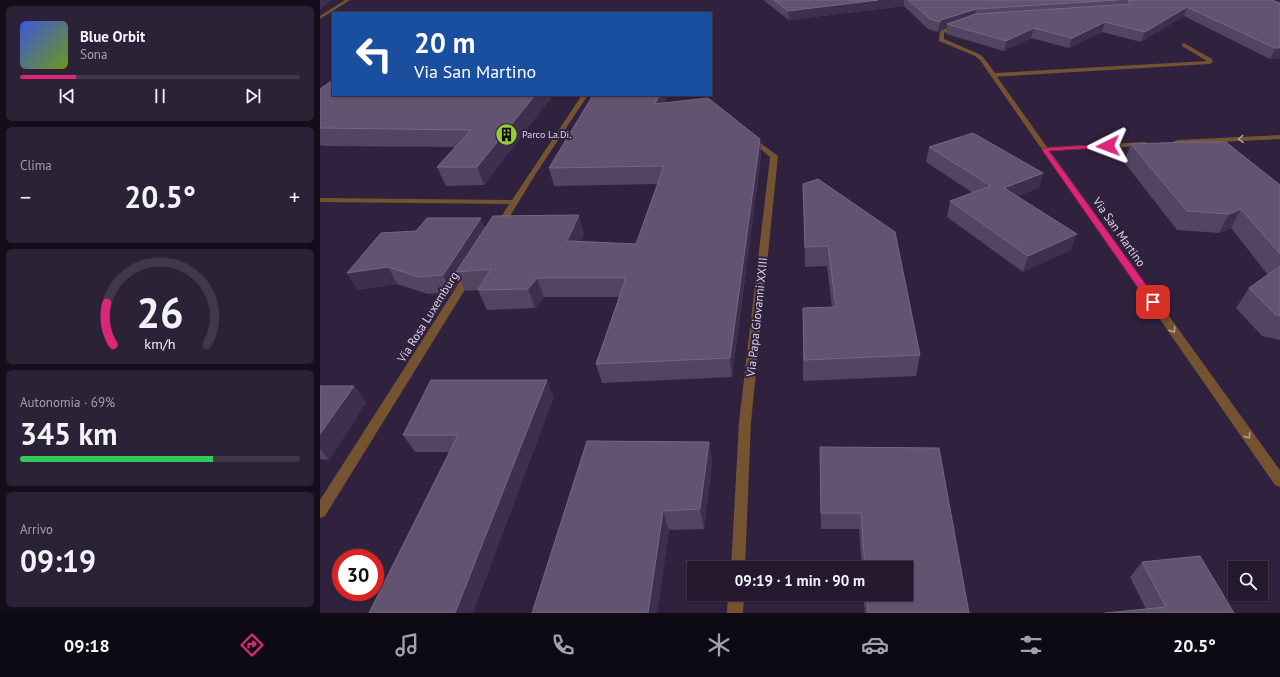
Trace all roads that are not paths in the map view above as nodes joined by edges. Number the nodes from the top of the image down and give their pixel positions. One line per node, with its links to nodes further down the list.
1 (348, 0): 2 (street)
2 (320, 18)
3 (967, 23): 5 (street, Via San Martino)
4 (1184, 45): 5 (street)
5 (994, 75): 11 (street, Via San Martino)
6 (584, 96): 13 (street)
7 (745, 133): 18 (street, Via Papa Giovanni XXIII)
8 (1280, 137): 9 (street, one-way to 9)
9 (1170, 143)
10 (1155, 144): 11 (street)
11 (1045, 150): 16 (street, Via San Martino, one-way to 16)
12 (320, 200): 13 (street)
13 (514, 202): 14 (street)
14 (494, 235)
15 (473, 269): 17 (street, Via Rosa Luxemburg)
16 (1280, 481)
17 (320, 512)
18 (738, 561)
19 (736, 601): 20 (street)
20 (735, 613)

